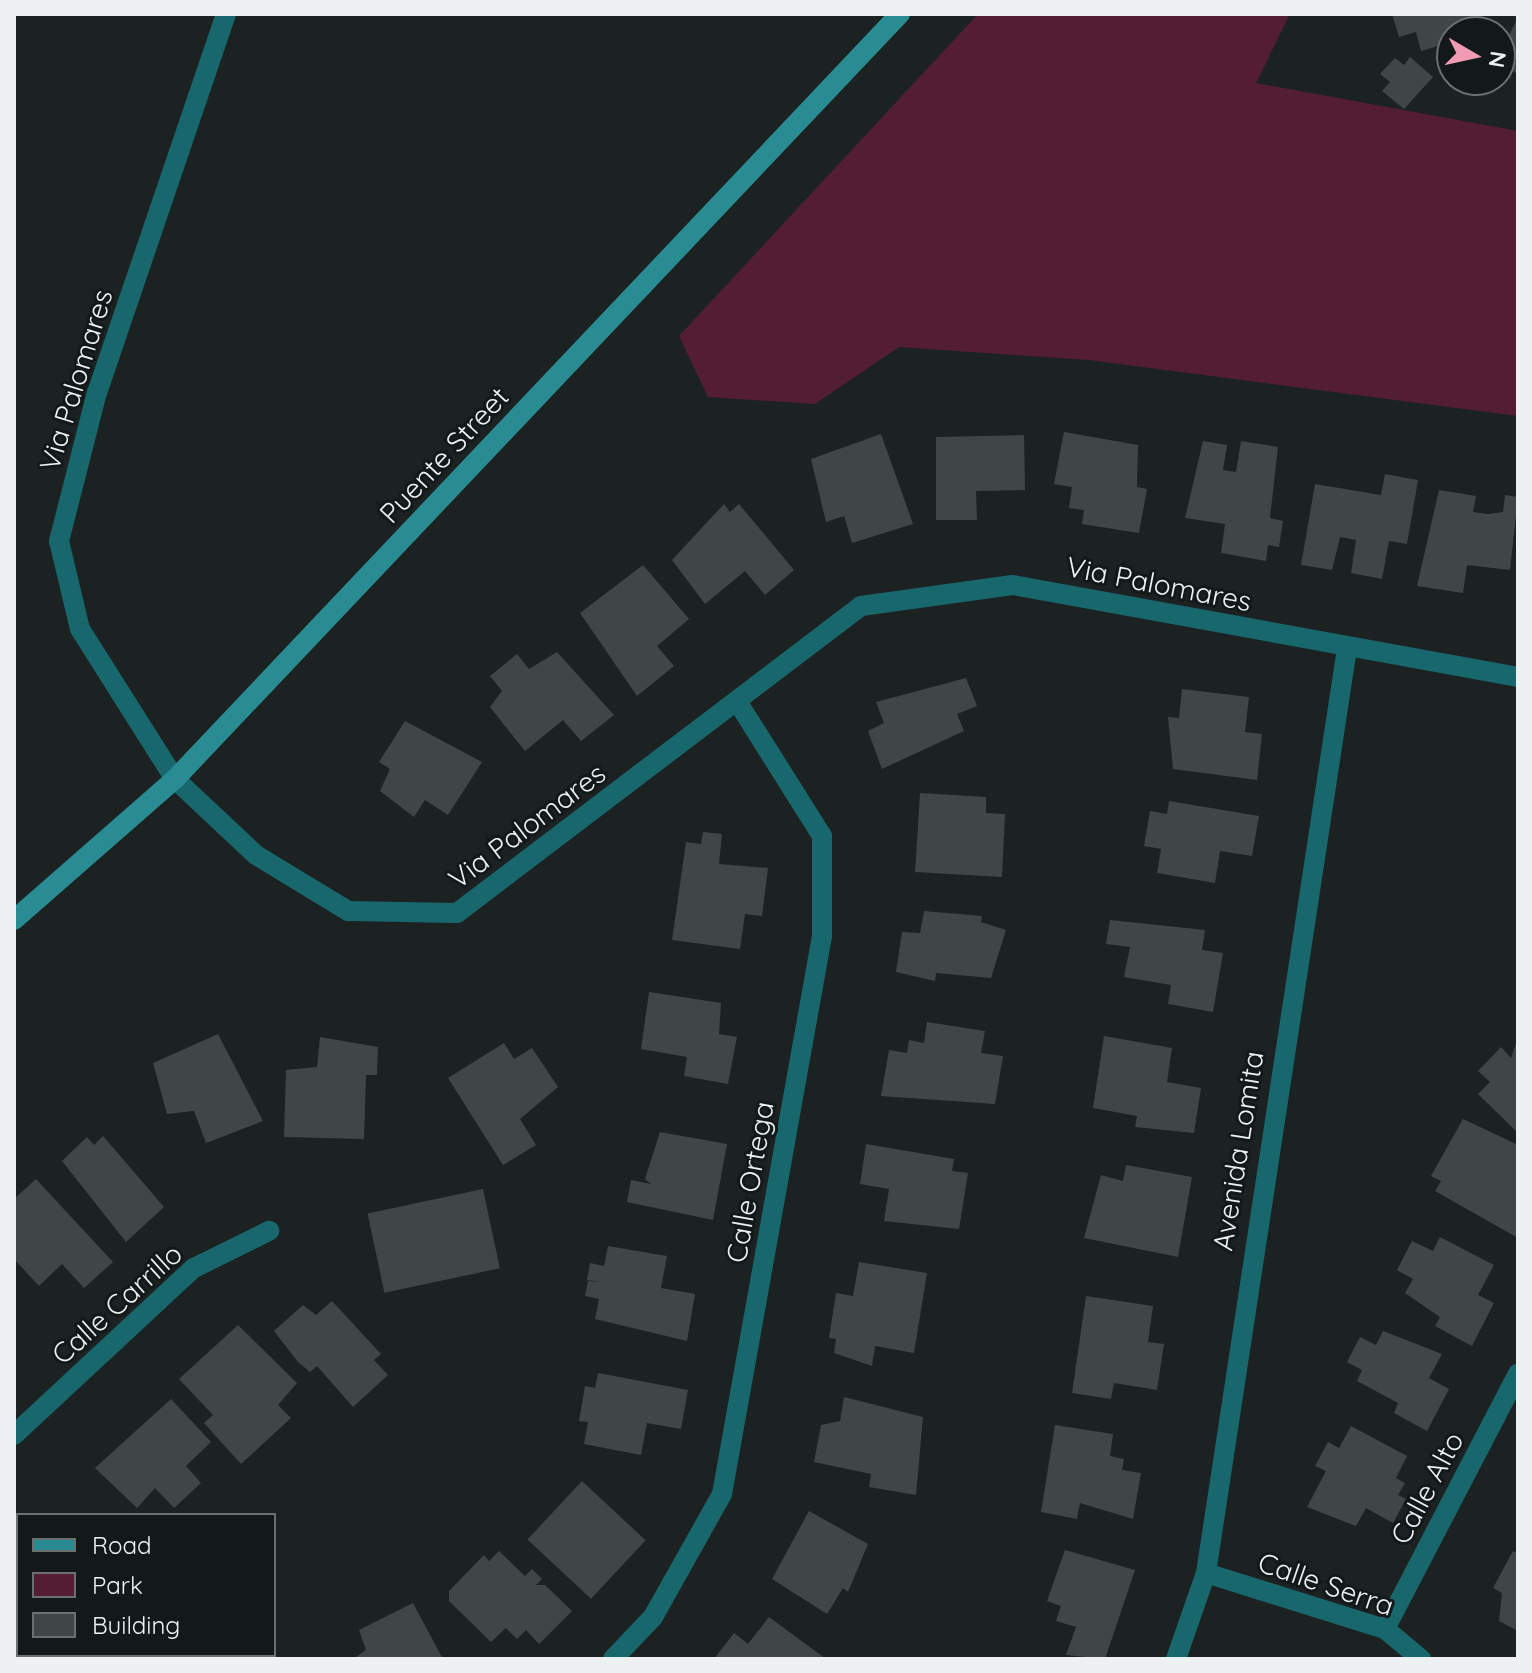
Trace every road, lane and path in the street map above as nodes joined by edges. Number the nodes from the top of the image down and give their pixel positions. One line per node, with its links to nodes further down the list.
1 (226, 14): 6 (street, Via Palomares)
2 (900, 14): 6 (street, Puente Street)
3 (1347, 648): 4 (street, Via Palomares); 5 (street, Via Palomares); 11 (street, Avenida Lomita)
4 (1518, 677)
5 (739, 704): 6 (street, Via Palomares); 13 (street, Calle Ortega)
6 (175, 779): 7 (street, Puente Street)
7 (14, 920)
8 (269, 1231): 10 (street, Calle Carrillo)
9 (1518, 1374): 12 (street, Calle Alto)
10 (14, 1435)
11 (1206, 1573): 12 (street, Calle Serra); 14 (street, Avenida Lomita)
12 (1385, 1629): 15 (street, Calle Serra)
13 (613, 1659)
14 (1176, 1659)
15 (1421, 1659)

